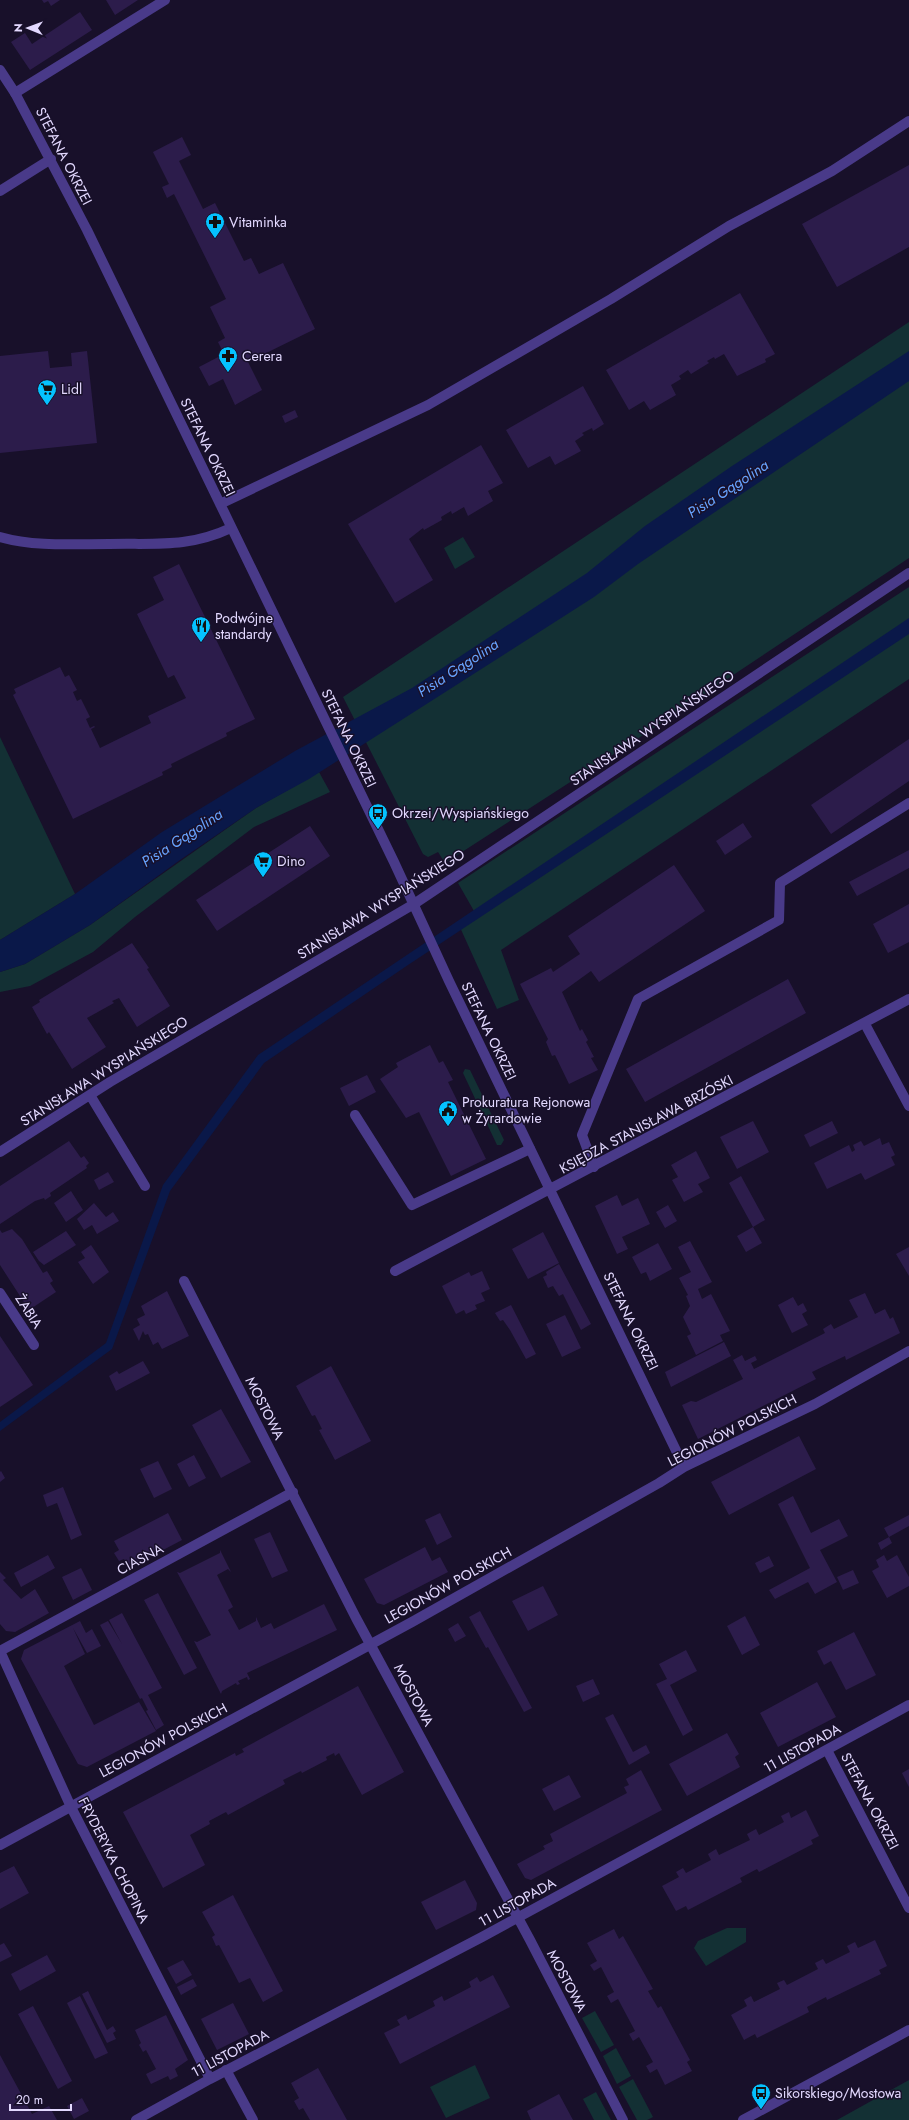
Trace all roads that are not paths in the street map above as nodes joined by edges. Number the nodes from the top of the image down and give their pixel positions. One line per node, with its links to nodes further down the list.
1 (165, 0): 3 (street)
2 (0, 70): 3 (street, STEFANA OKRZEI)
3 (15, 93): 5 (street, STEFANA OKRZEI)
4 (909, 121): 7 (street)
5 (51, 159): 6 (street); 7 (street, STEFANA OKRZEI)
6 (0, 191)
7 (220, 504): 8 (street, STEFANA OKRZEI)
8 (231, 528): 9 (street); 12 (street, STEFANA OKRZEI)
9 (0, 537)
10 (909, 573): 12 (street, STANISŁAWA WYSPIAŃSKIEGO)
11 (909, 803): 20 (street)
12 (414, 904): 15 (street, STANISŁAWA WYSPIAŃSKIEGO); 18 (street, STEFANA OKRZEI)
13 (909, 999): 14 (street, KSIĘDZA STANISŁAWA BRZÓSKI)
14 (865, 1024): 16 (street); 20 (street, KSIĘDZA STANISŁAWA BRZÓSKI)
15 (90, 1095): 19 (street, STANISŁAWA WYSPIAŃSKIEGO); 21 (street)
16 (909, 1106)
17 (355, 1115): 18 (street)
18 (530, 1149): 22 (street, STEFANA OKRZEI)
19 (0, 1152)
20 (594, 1167): 22 (street, KSIĘDZA STANISŁAWA BRZÓSKI)
21 (145, 1186)
22 (552, 1189): 23 (street, KSIĘDZA STANISŁAWA BRZÓSKI); 28 (street, STEFANA OKRZEI)
23 (395, 1271)
24 (184, 1281): 29 (street, MOSTOWA)
25 (0, 1293): 26 (street, ŻABIA)
26 (34, 1345)
27 (909, 1351): 28 (street, LEGIONÓW POLSKICH)
28 (684, 1467): 30 (street, LEGIONÓW POLSKICH)
29 (293, 1492): 30 (street, MOSTOWA); 31 (street, CIASNA)
30 (371, 1644): 34 (street, LEGIONÓW POLSKICH); 37 (street, MOSTOWA)
31 (0, 1650): 34 (street, FRYDERYKA CHOPINA)
32 (909, 1705): 33 (street, 11 LISTOPADA)
33 (827, 1750): 36 (street, STEFANA OKRZEI); 37 (street, 11 LISTOPADA)
34 (71, 1806): 35 (street, LEGIONÓW POLSKICH); 40 (street, FRYDERYKA CHOPINA)
35 (0, 1845)
36 (909, 1908)
37 (517, 1918): 39 (street, 11 LISTOPADA); 43 (street, MOSTOWA)
38 (909, 2030): 44 (street)
39 (226, 2070): 40 (street, 11 LISTOPADA); 42 (street)
40 (210, 2079): 41 (street, 11 LISTOPADA)
41 (136, 2120)
42 (253, 2120)
43 (623, 2120)
44 (743, 2120)

